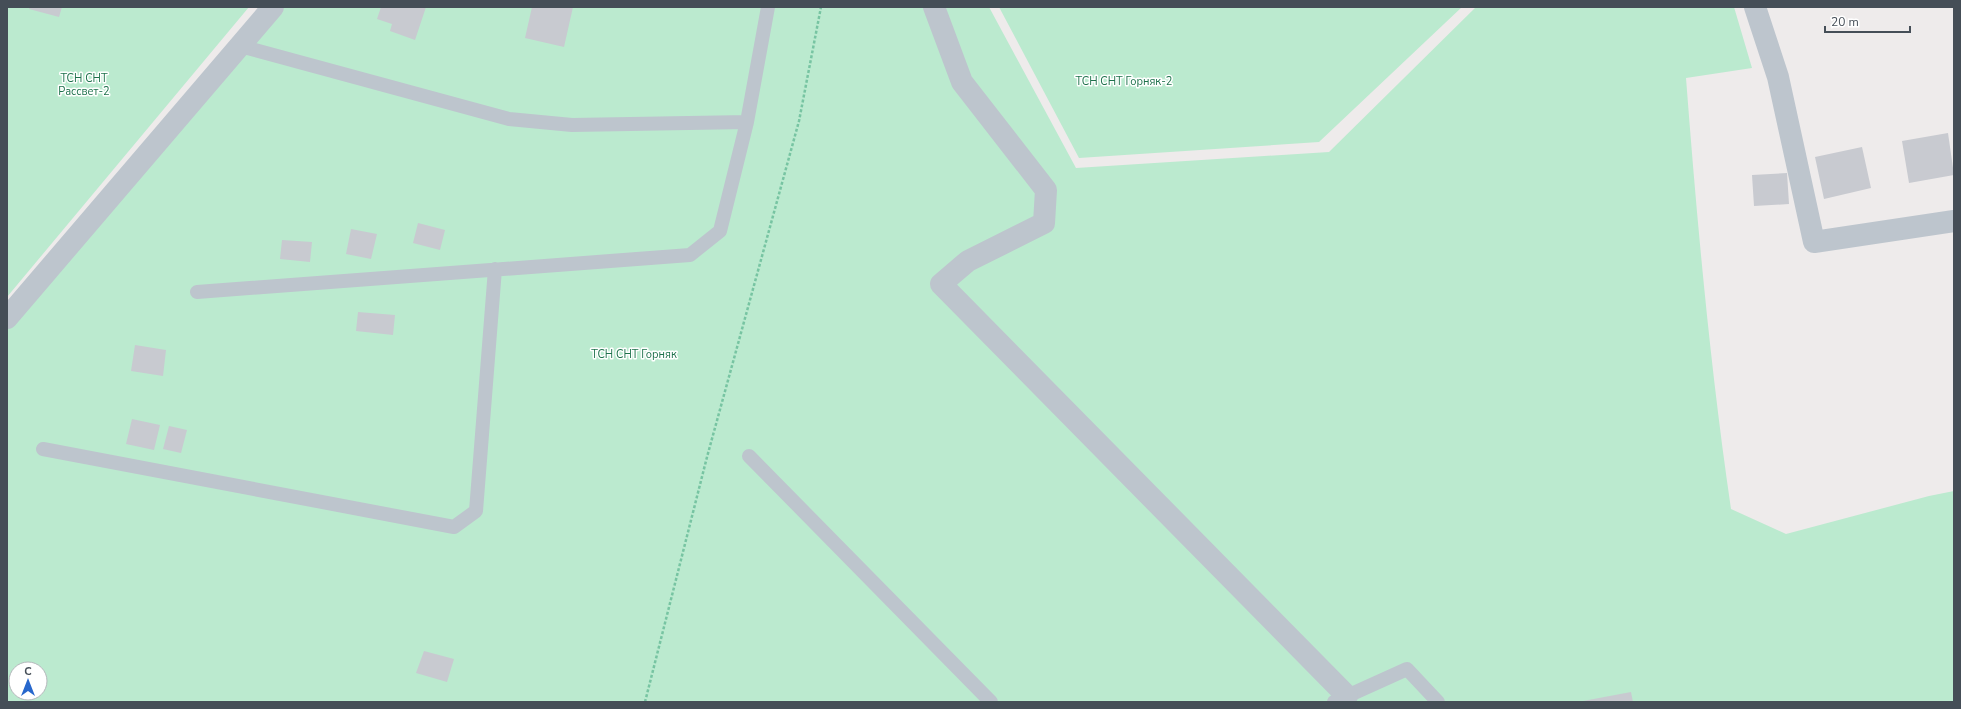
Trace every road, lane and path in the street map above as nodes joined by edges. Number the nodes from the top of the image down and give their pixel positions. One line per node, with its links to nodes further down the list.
1 (273, 7): 6 (street)
2 (768, 7): 7 (lane)
3 (821, 7): 15 (path)
4 (934, 7): 14 (street)
5 (1755, 7): 8 (street)
6 (240, 46): 7 (lane); 11 (street)
7 (747, 122): 9 (lane)
8 (1954, 221)
9 (495, 269): 10 (lane); 12 (lane)
10 (197, 292)
11 (7, 318)
12 (43, 449)
13 (749, 456): 16 (lane)
14 (1341, 699): 17 (lane)
15 (645, 702)
16 (991, 702)
17 (1438, 702)

